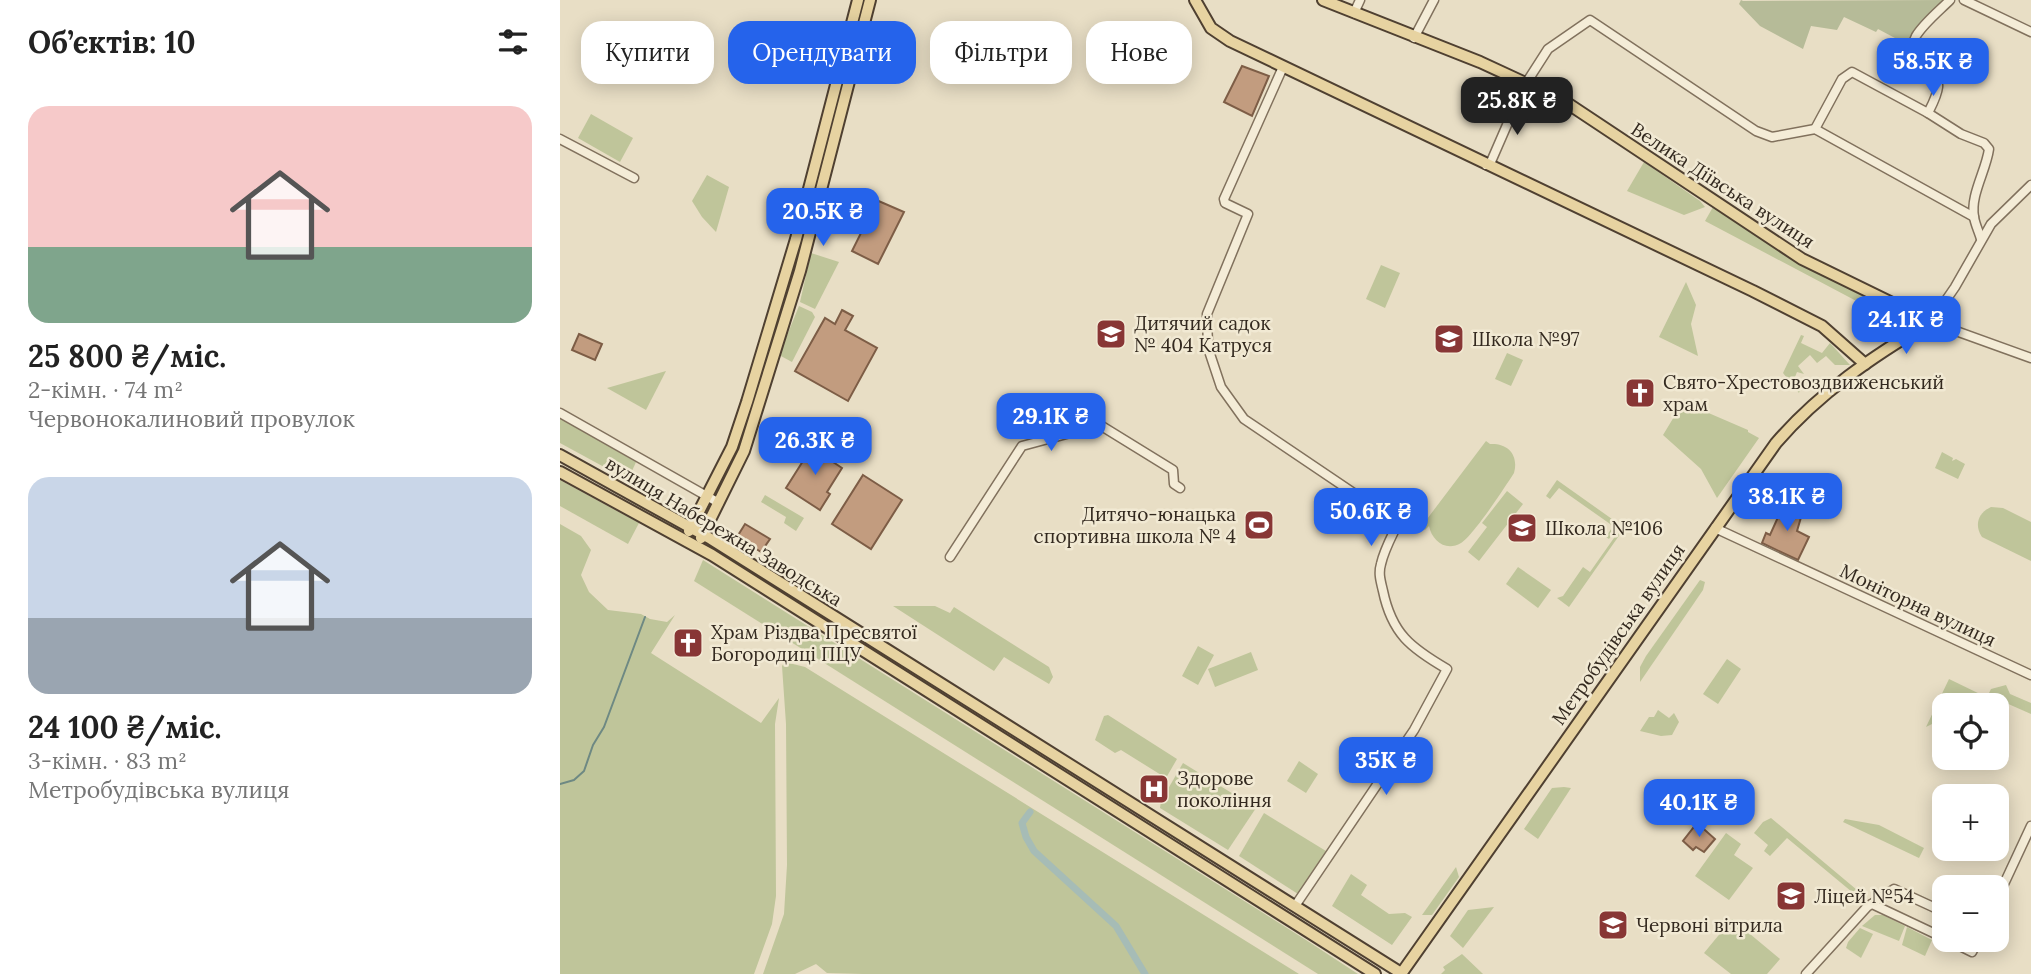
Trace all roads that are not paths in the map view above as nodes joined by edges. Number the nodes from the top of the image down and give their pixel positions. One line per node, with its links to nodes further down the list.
1 (858, 0): 20 (main road)
2 (870, 0): 21 (main road)
3 (1195, 0): 12 (main road)
4 (1323, 0): 9 (main road, Велика Діївська вулиця)
5 (1360, 0): 9 (street)
6 (1434, 0): 11 (street)
7 (1950, 0): 14 (street)
8 (1964, 0): 10 (street)
9 (1354, 13): 11 (main road, Велика Діївська вулиця)
10 (2031, 32)
11 (1414, 38): 13 (main road, Велика Діївська вулиця)
12 (1283, 67): 17 (main road); 47 (street)
13 (1527, 83): 15 (street); 17 (street); 24 (main road, Велика Діївська вулиця)
14 (1928, 113): 15 (street); 22 (street)
15 (1815, 129): 22 (street)
16 (560, 139): 18 (street)
17 (1486, 165): 28 (main road)
18 (634, 178)
19 (2031, 186): 23 (street)
20 (803, 209): 21 (main road); 25 (main road)
21 (816, 212): 26 (main road)
22 (1974, 217): 23 (street)
23 (1982, 239): 24 (street)
24 (1931, 322): 27 (street, Велика Діївська вулиця); 28 (main road, Метробудівська вулиця)
25 (765, 339): 26 (main road); 33 (main road)
26 (777, 343): 34 (main road)
27 (2031, 358)
28 (1865, 364): 36 (main road, Метробудівська вулиця)
29 (560, 413): 33 (street)
30 (560, 455): 35 (main road, вулиця Набережна Заводська)
31 (560, 472): 38 (main road, вулиця Набережна Заводська)
32 (1180, 488): 40 (street)
33 (707, 496): 34 (street); 35 (main road)
34 (719, 503): 37 (main road)
35 (691, 527): 37 (main road, вулиця Набережна Заводська); 38 (main road)
36 (1715, 527): 41 (street, Моніторна вулиця); 51 (main road, Метробудівська вулиця)
37 (703, 534): 39 (main road); 42 (main road, вулиця Набережна Заводська)
38 (685, 540): 39 (main road, вулиця Набережна Заводська)
39 (697, 546): 43 (main road, вулиця Набережна Заводська)
40 (950, 557)
41 (2031, 676)
42 (1004, 723): 43 (main road); 47 (main road, вулиця Набережна Заводська)
43 (996, 735): 50 (main road, вулиця Набережна Заводська)
44 (2031, 826): 45 (street)
45 (2008, 875)
46 (1872, 904): 48 (street); 49 (street); 52 (street)
47 (1295, 906): 51 (main road, вулиця Набережна Заводська)
48 (1932, 906)
49 (1932, 932)
50 (1375, 974)
51 (1402, 974)
52 (1806, 974)

